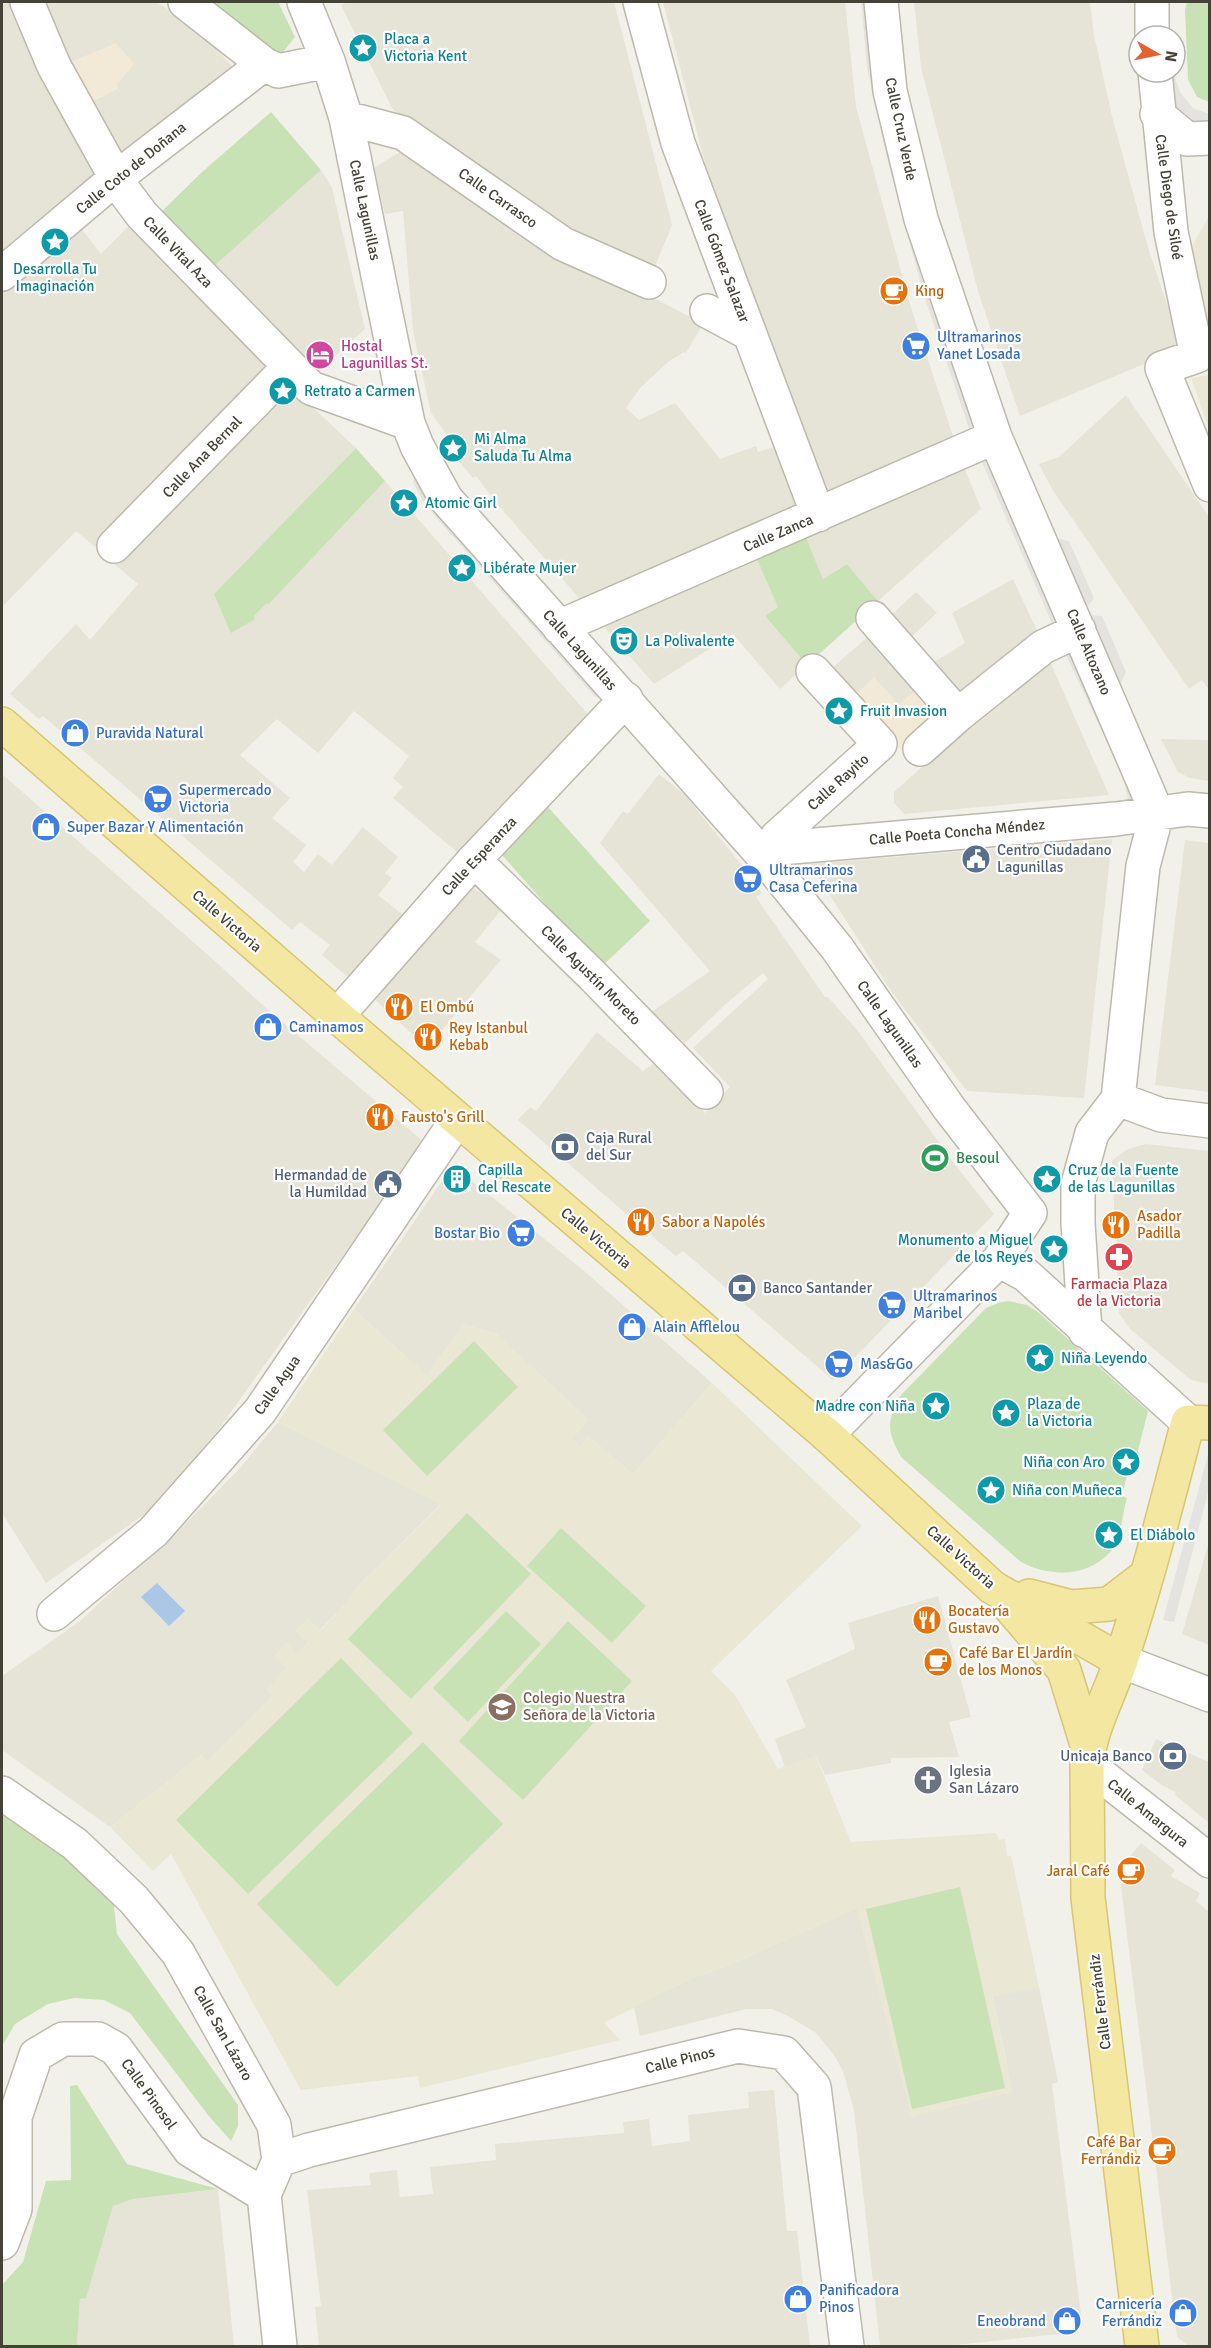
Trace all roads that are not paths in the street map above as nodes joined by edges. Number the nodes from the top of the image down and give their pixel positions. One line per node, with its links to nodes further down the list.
1 (27, 2): 14 (street, Calle Vital Aza)
2 (185, 2): 9 (street)
3 (304, 2): 8 (street, Calle Lagunillas)
4 (640, 2): 19 (street, Calle Gómez Salazar)
5 (881, 2): 15 (street, Calle Cruz Verde)
6 (1152, 2): 7 (street)
7 (1152, 24)
8 (328, 62): 9 (street); 12 (street, Calle Lagunillas)
9 (264, 64): 14 (street, Calle Coto de Doñana)
10 (1156, 84): 11 (street, Calle Diego de Siloé)
11 (1157, 114): 13 (street); 23 (street, Calle Diego de Siloé)
12 (346, 118): 17 (street, Calle Carrasco); 21 (street, Calle Lagunillas)
13 (1209, 138)
14 (116, 178): 16 (street, Calle Coto de Doñana); 20 (street, Calle Vital Aza)
15 (921, 219): 22 (street, Calle Altozano)
16 (2, 274)
17 (649, 282)
18 (707, 311): 19 (street)
19 (750, 334): 24 (street, Calle Gómez Salazar)
20 (289, 367): 21 (street, Calle Vital Aza); 25 (street, Calle Ana Bernal)
21 (408, 423): 27 (street, Calle Lagunillas)
22 (995, 437): 24 (street, Calle Zanca); 28 (street, Calle Altozano)
23 (1209, 485)
24 (818, 515): 27 (street, Calle Zanca)
25 (114, 546)
26 (873, 618): 31 (street)
27 (559, 627): 30 (street, Calle Lagunillas)
28 (1080, 630): 31 (street); 35 (street, Calle Altozano)
29 (813, 671): 36 (street, Calle Rayito)
30 (626, 699): 36 (street, Calle Lagunillas); 37 (street, Calle Esperanza)
31 (958, 715): 33 (street)
32 (2, 724): 38 (main road, Calle Victoria)
33 (920, 749)
34 (1209, 811): 35 (street, Calle Poeta Concha Méndez)
35 (1157, 813): 36 (street, Calle Poeta Concha Méndez); 40 (street)
36 (767, 844): 43 (street, Calle Lagunillas)
37 (474, 860): 38 (street, Calle Esperanza); 39 (street, Calle Agustín Moreto)
38 (337, 1016): 41 (main road, Calle Victoria)
39 (706, 1092)
40 (1118, 1099): 42 (street); 44 (street)
41 (457, 1120): 48 (main road, Calle Victoria); 51 (street, Calle Agua)
42 (1209, 1121)
43 (1030, 1213): 44 (street); 45 (street)
44 (1078, 1223): 46 (street)
45 (999, 1260): 46 (street); 48 (street)
46 (1085, 1330): 47 (street)
47 (1199, 1423): 49 (main road)
48 (827, 1434): 50 (main road, Calle Victoria)
49 (1147, 1575): 50 (main road); 52 (main road)
50 (992, 1587): 52 (main road, Calle Victoria); 54 (main road)
51 (54, 1614)
52 (1121, 1661): 53 (street); 54 (main road, Calle Ferrándiz)
53 (1209, 1695)
54 (1088, 1756): 56 (street, Calle Amargura); 62 (main road, Calle Ferrándiz)
55 (2, 1793): 57 (street, Calle San Lázaro)
56 (1209, 1862)
57 (279, 2160): 58 (street); 61 (street, Calle Pinos)
58 (264, 2195): 59 (street, Calle Pinosol); 60 (street)
59 (2, 2243)
60 (280, 2346)
61 (847, 2346)
62 (1142, 2346)

